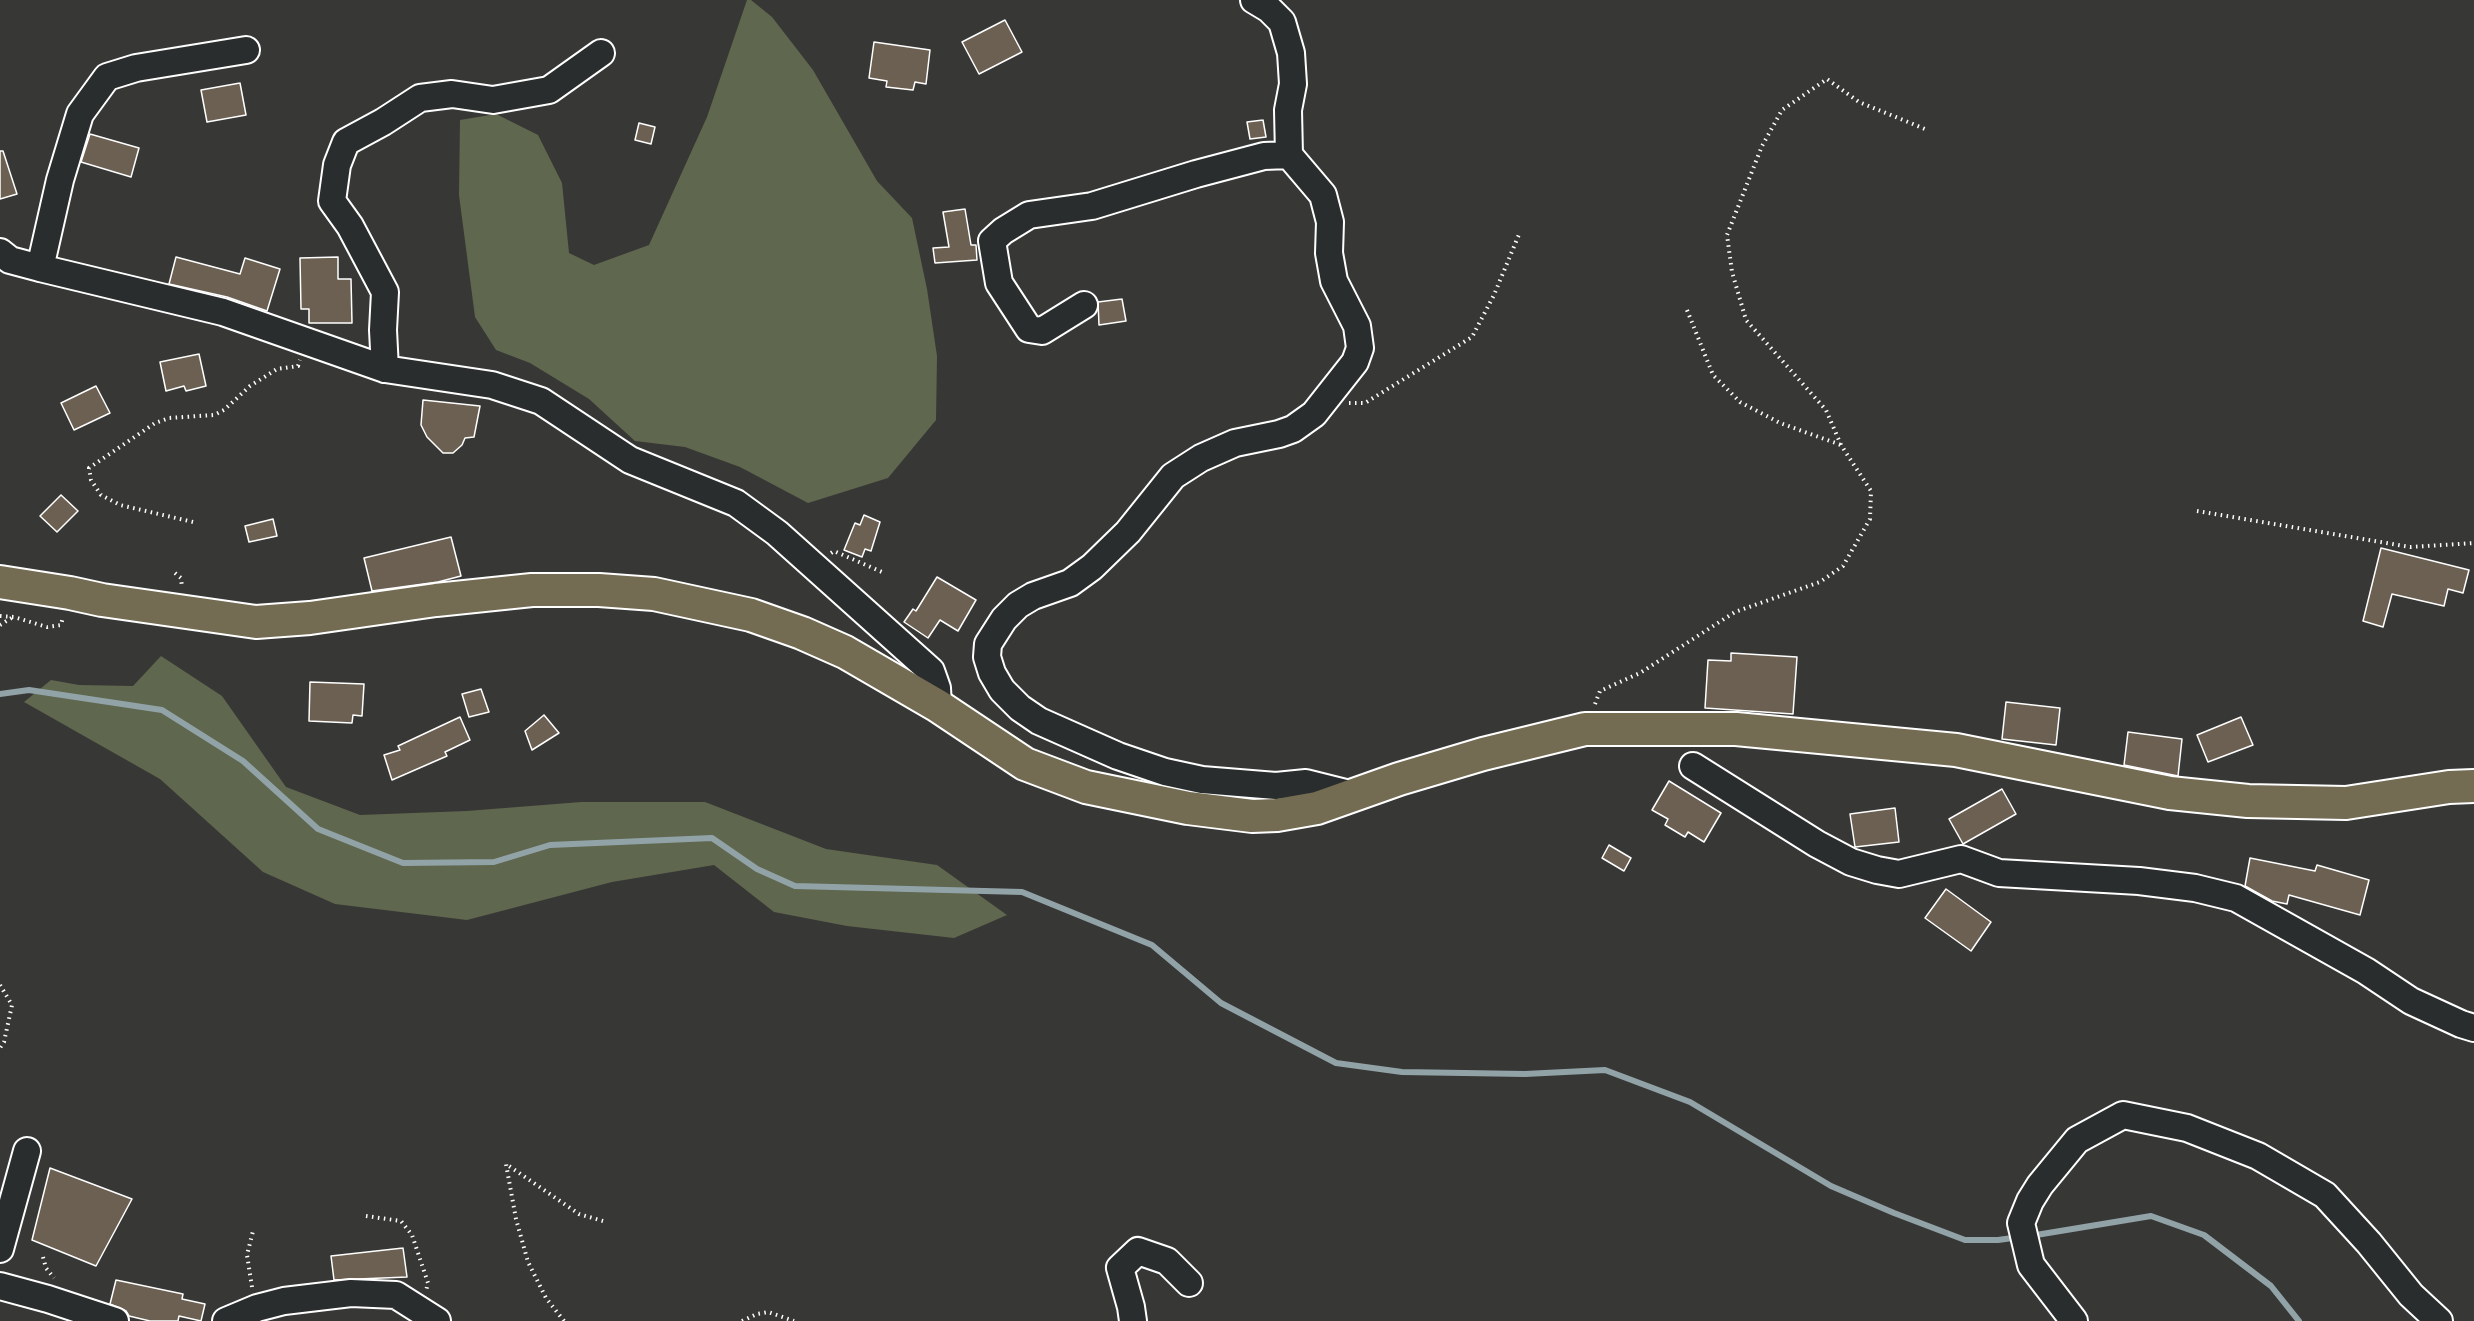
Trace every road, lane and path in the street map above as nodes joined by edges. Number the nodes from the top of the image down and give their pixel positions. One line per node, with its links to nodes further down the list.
1 (1254, 0): 5 (street)
2 (246, 50): 8 (street)
3 (601, 53): 12 (street)
4 (1925, 129): 14 (path)
5 (1290, 154): 9 (street); 13 (street)
6 (1520, 232): 13 (path)
7 (0, 252): 8 (street)
8 (40, 268): 11 (street)
9 (1084, 305)
10 (1687, 310): 14 (path)
11 (307, 343): 12 (street); 16 (path)
12 (385, 369): 18 (street)
13 (1331, 395): 29 (street)
14 (1841, 445): 26 (path)
15 (2197, 511): 17 (path)
16 (193, 522)
17 (2474, 543)
18 (813, 565): 19 (path); 25 (street)
19 (882, 572)
20 (0, 582): 21 (main road)
21 (70, 593): 23 (path); 25 (main road)
22 (0, 616): 23 (path)
23 (14, 617): 24 (path)
24 (0, 625)
25 (938, 706): 29 (main road)
26 (1585, 729): 28 (main road); 29 (main road)
27 (1693, 766): 31 (street)
28 (2474, 786)
29 (1354, 795)
30 (0, 985): 32 (path)
31 (2474, 1028)
32 (0, 1048)
33 (27, 1151): 37 (street)
34 (366, 1216): 41 (path)
35 (603, 1221): 44 (path)
36 (253, 1231): 40 (path)
37 (0, 1249)
38 (1189, 1283): 47 (street)
39 (0, 1286): 42 (street)
40 (257, 1308): 41 (street); 43 (street)
41 (428, 1314)
42 (116, 1321)
43 (226, 1321)
44 (564, 1321)
45 (742, 1321): 46 (path)
46 (794, 1321)
47 (1133, 1321)
48 (2074, 1321): 49 (street)
49 (2439, 1321)

